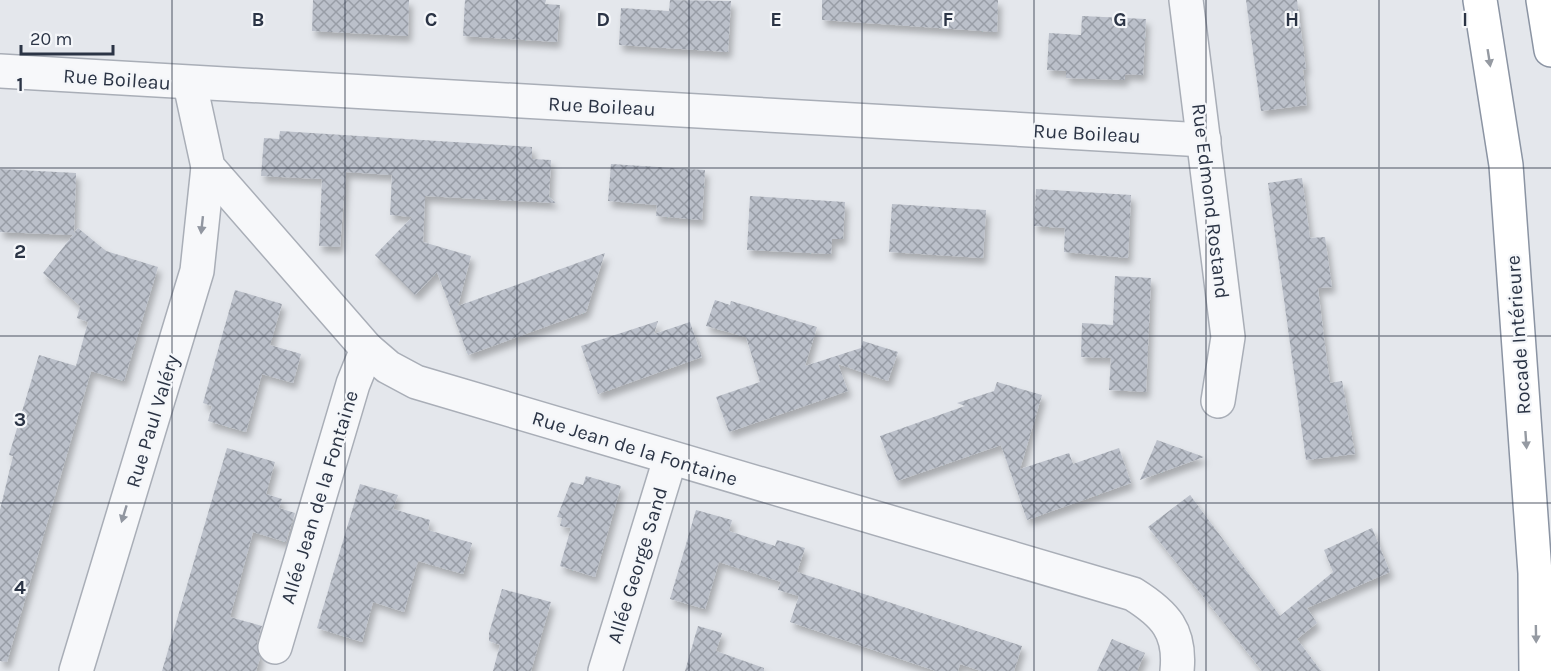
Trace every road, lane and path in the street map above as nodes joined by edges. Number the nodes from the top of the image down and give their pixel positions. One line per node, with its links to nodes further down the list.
1 (1186, 0): 7 (street, Rue Edmond Rostand)
2 (1480, 0): 16 (highway, Rocade Intérieure, one-way to 16)
3 (1543, 0): 4 (highway)
4 (1551, 50)
5 (0, 71): 6 (street, Rue Boileau)
6 (190, 84): 7 (street, Rue Boileau); 8 (street, Rue Jean de la Fontaine)
7 (1204, 140): 10 (street, Rue Edmond Rostand)
8 (208, 167): 9 (street, Rue Jean de la Fontaine); 13 (street, Rue Paul Valéry, one-way to 13)
9 (367, 349): 11 (street, Rue Jean de la Fontaine); 12 (street, Allée Jean de la Fontaine)
10 (1218, 401)
11 (670, 459): 14 (street, Allée George Sand); 15 (street, Rue Jean de la Fontaine)
12 (275, 647)
13 (76, 671)
14 (605, 671)
15 (1177, 671)
16 (1536, 671)

